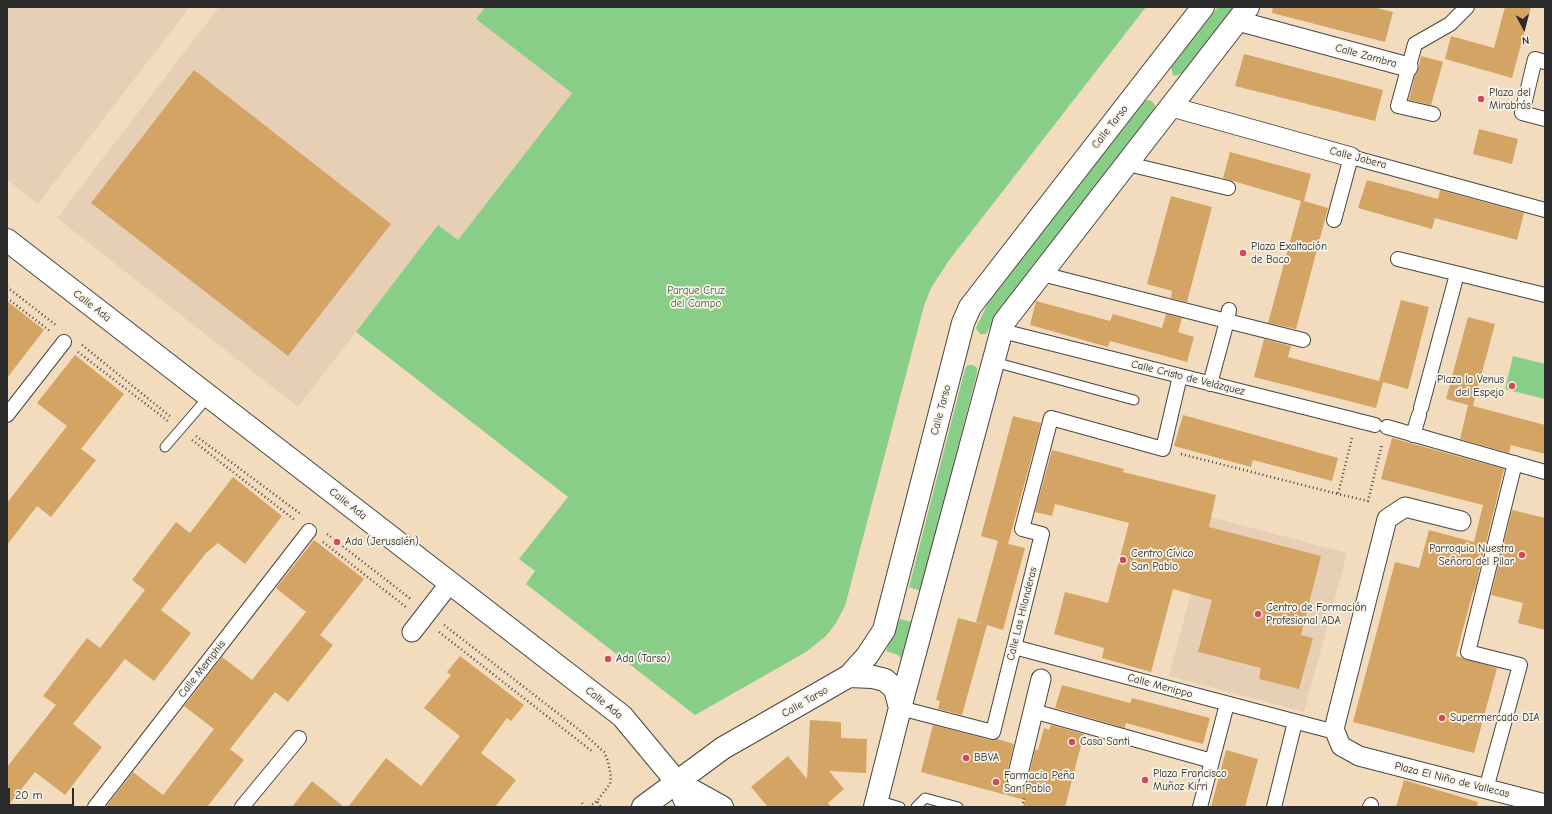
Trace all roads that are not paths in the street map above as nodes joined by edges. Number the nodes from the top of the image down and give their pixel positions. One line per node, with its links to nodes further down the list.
1 (1203, 7): 39 (street, Calle Tarso)
2 (1467, 7): 5 (street, Calle Zambra)
3 (1243, 14): 5 (street, Calle Zambra); 6 (street)
4 (1545, 62): 8 (street)
5 (1408, 67): 7 (street)
6 (1172, 107): 9 (street, Calle Jabera); 10 (street)
7 (1433, 114)
8 (1545, 119)
9 (1351, 157): 12 (street, Calle Jabera); 13 (street)
10 (1128, 164): 11 (street); 16 (street)
11 (1228, 188)
12 (1545, 210)
13 (1334, 220)
14 (7, 240): 26 (street, Calle Ada)
15 (1398, 259): 17 (street)
16 (1042, 274): 19 (street); 20 (street)
17 (1457, 274): 18 (street); 29 (street)
18 (1545, 295)
19 (1228, 316): 22 (street); 25 (street)
20 (1002, 331): 23 (street); 24 (street, Calle Cristo de Velázquez)
21 (64, 336): 28 (street)
22 (1303, 340)
23 (994, 362): 27 (lane); 42 (street)
24 (1180, 376): 25 (street, Calle Cristo de Velázquez); 37 (street, Calle Las Hilanderas)
25 (1210, 384): 29 (street, Calle Cristo de Velázquez)
26 (209, 396): 30 (lane); 35 (street, Calle Ada)
27 (1134, 400)
28 (7, 415)
29 (1413, 435): 31 (street, Calle Cristo de Velázquez)
30 (164, 447)
31 (1515, 463): 32 (street, Calle Cristo de Velázquez); 50 (street)
32 (1545, 472)
33 (1461, 521): 45 (street)
34 (308, 525): 53 (street, Calle Memphis)
35 (450, 583): 36 (street); 49 (street, Calle Ada)
36 (412, 632)
37 (1014, 647): 38 (street, Calle Menippo); 42 (street, Calle Las Hilanderas)
38 (1048, 656): 40 (street); 41 (street, Calle Menippo)
39 (849, 676): 42 (street); 49 (street, Calle Tarso)
40 (1041, 679): 43 (street)
41 (1227, 704): 44 (street, Calle Menippo); 47 (street)
42 (900, 708): 51 (street)
43 (1033, 711): 47 (street); 48 (street)
44 (1301, 724): 45 (street, Calle Menippo); 62 (street)
45 (1335, 732): 50 (street, Plaza El Niño de Vallecas)
46 (299, 738): 54 (street)
47 (1212, 761): 61 (street)
48 (1017, 778)
49 (677, 782): 55 (street, Calle Tarso); 56 (street); 57 (street)
50 (1486, 789): 52 (street, Plaza El Niño de Vallecas)
51 (876, 804): 58 (lane)
52 (1545, 804)
53 (95, 807)
54 (242, 807)
55 (643, 807)
56 (688, 807)
57 (722, 807)
58 (900, 807)
59 (916, 807): 60 (lane)
60 (958, 807)
61 (1200, 807)
62 (1274, 807)

